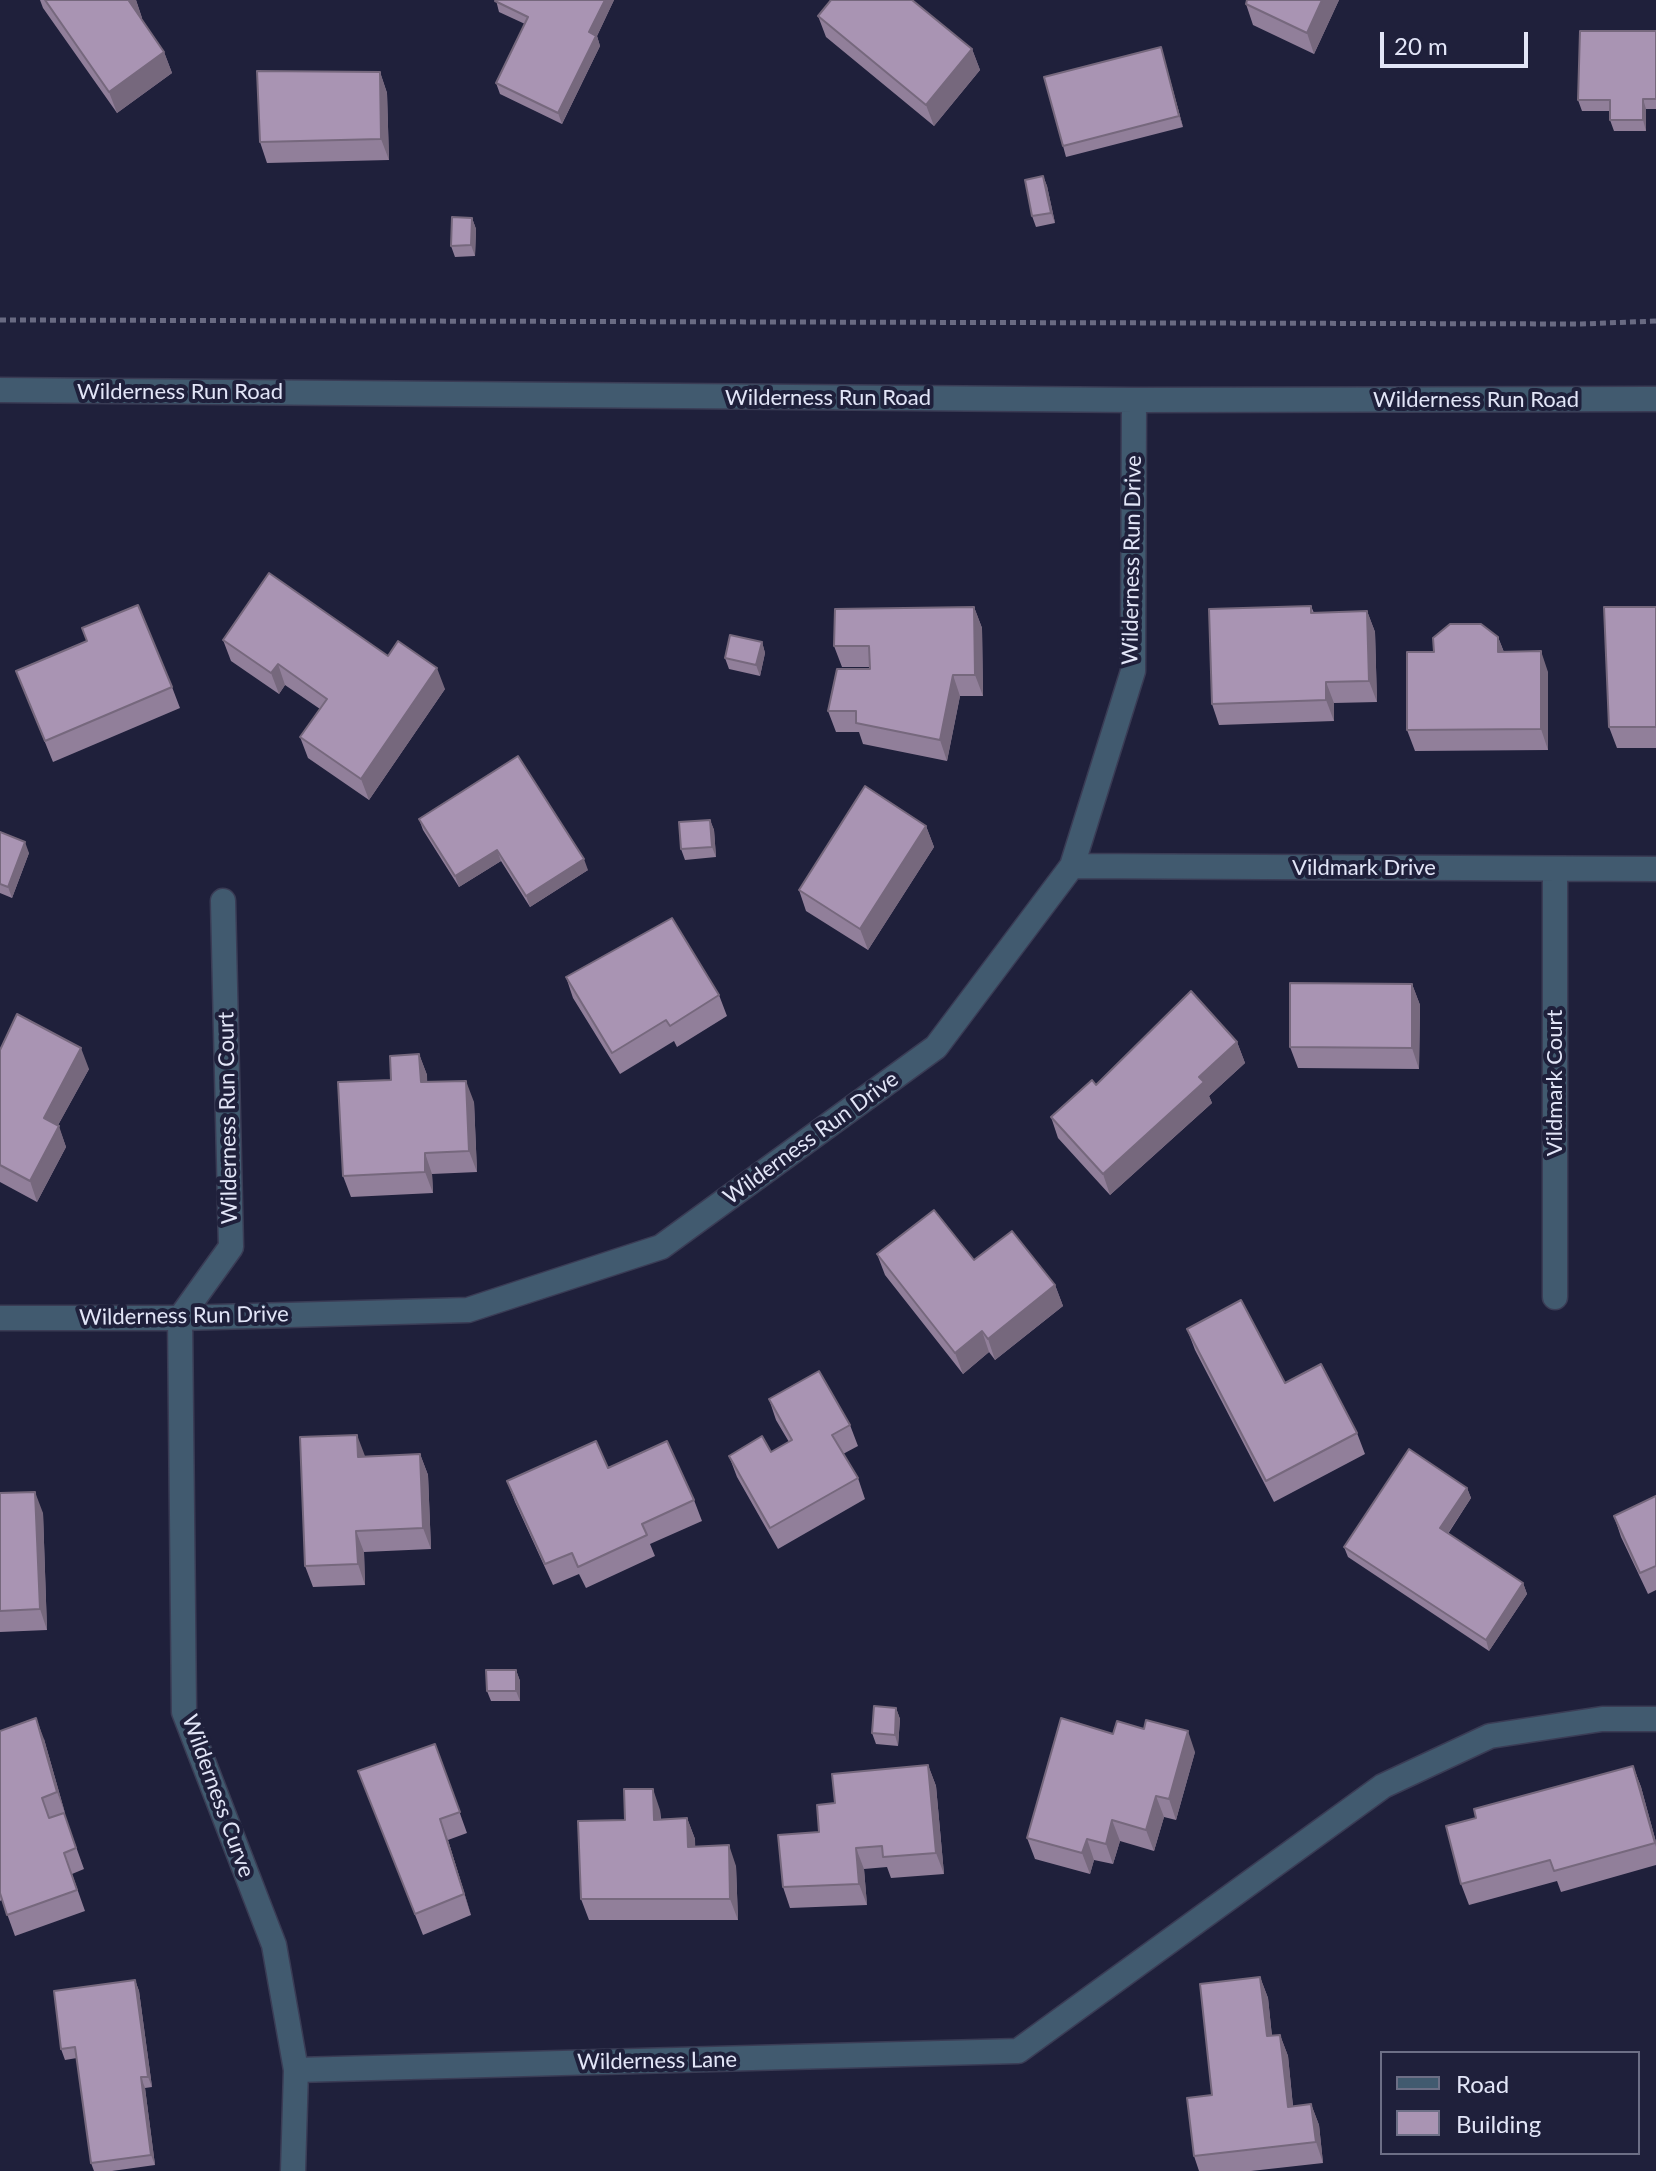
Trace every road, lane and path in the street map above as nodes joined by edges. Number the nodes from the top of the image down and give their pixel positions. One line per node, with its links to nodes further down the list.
1 (0, 320): 2 (path)
2 (1656, 321)
3 (0, 390): 5 (street, Wilderness Run Road)
4 (1656, 399): 5 (street, Wilderness Run Road)
5 (1134, 400): 6 (street, Wilderness Run Drive)
6 (1072, 866): 7 (street, Vildmark Drive); 12 (street, Wilderness Run Drive)
7 (1555, 869): 8 (street, Vildmark Drive); 10 (street, Vildmark Court)
8 (1656, 869)
9 (223, 901): 12 (street, Wilderness Run Court)
10 (1555, 1297)
11 (0, 1318): 12 (street, Wilderness Run Drive)
12 (180, 1318): 14 (street, Wilderness Curve)
13 (1656, 1719): 14 (street, Wilderness Lane)
14 (296, 2070): 15 (street, Wilderness Curve)
15 (293, 2171)

